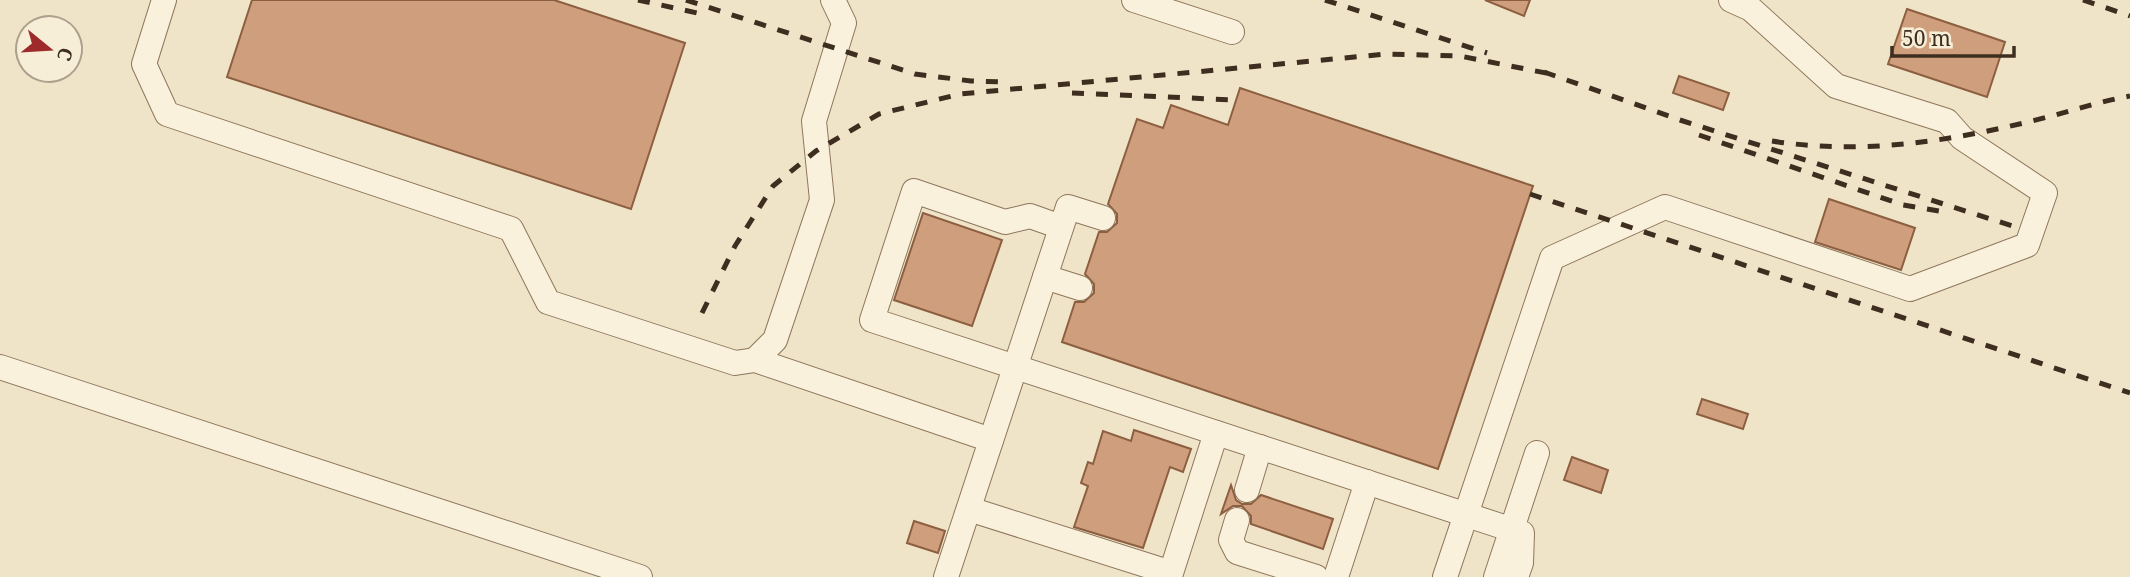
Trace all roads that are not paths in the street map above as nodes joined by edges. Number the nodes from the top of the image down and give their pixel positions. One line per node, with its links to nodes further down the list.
1 (164, 0): 10 (street)
2 (833, 0): 10 (street)
3 (1134, 0): 5 (street)
4 (1731, 0): 20 (street)
5 (1232, 32)
6 (1103, 218): 7 (street)
7 (1061, 227): 8 (street); 12 (street)
8 (1045, 277): 9 (street); 12 (street)
9 (1080, 288)
10 (755, 360): 14 (street)
11 (0, 367): 23 (street)
12 (1015, 367): 13 (street); 14 (street)
13 (1216, 433): 15 (street); 19 (street)
14 (991, 440): 19 (street)
15 (1260, 447): 17 (street); 18 (street)
16 (1536, 453): 22 (street)
17 (1367, 482): 20 (street); 26 (street)
18 (1247, 490)
19 (969, 509): 24 (street)
20 (1466, 514): 22 (street); 27 (street)
21 (1237, 520): 25 (street)
22 (1511, 529): 28 (street); 29 (street)
23 (640, 577)
24 (946, 577)
25 (1316, 577)
26 (1336, 577)
27 (1445, 577)
28 (1496, 577)
29 (1516, 577)

